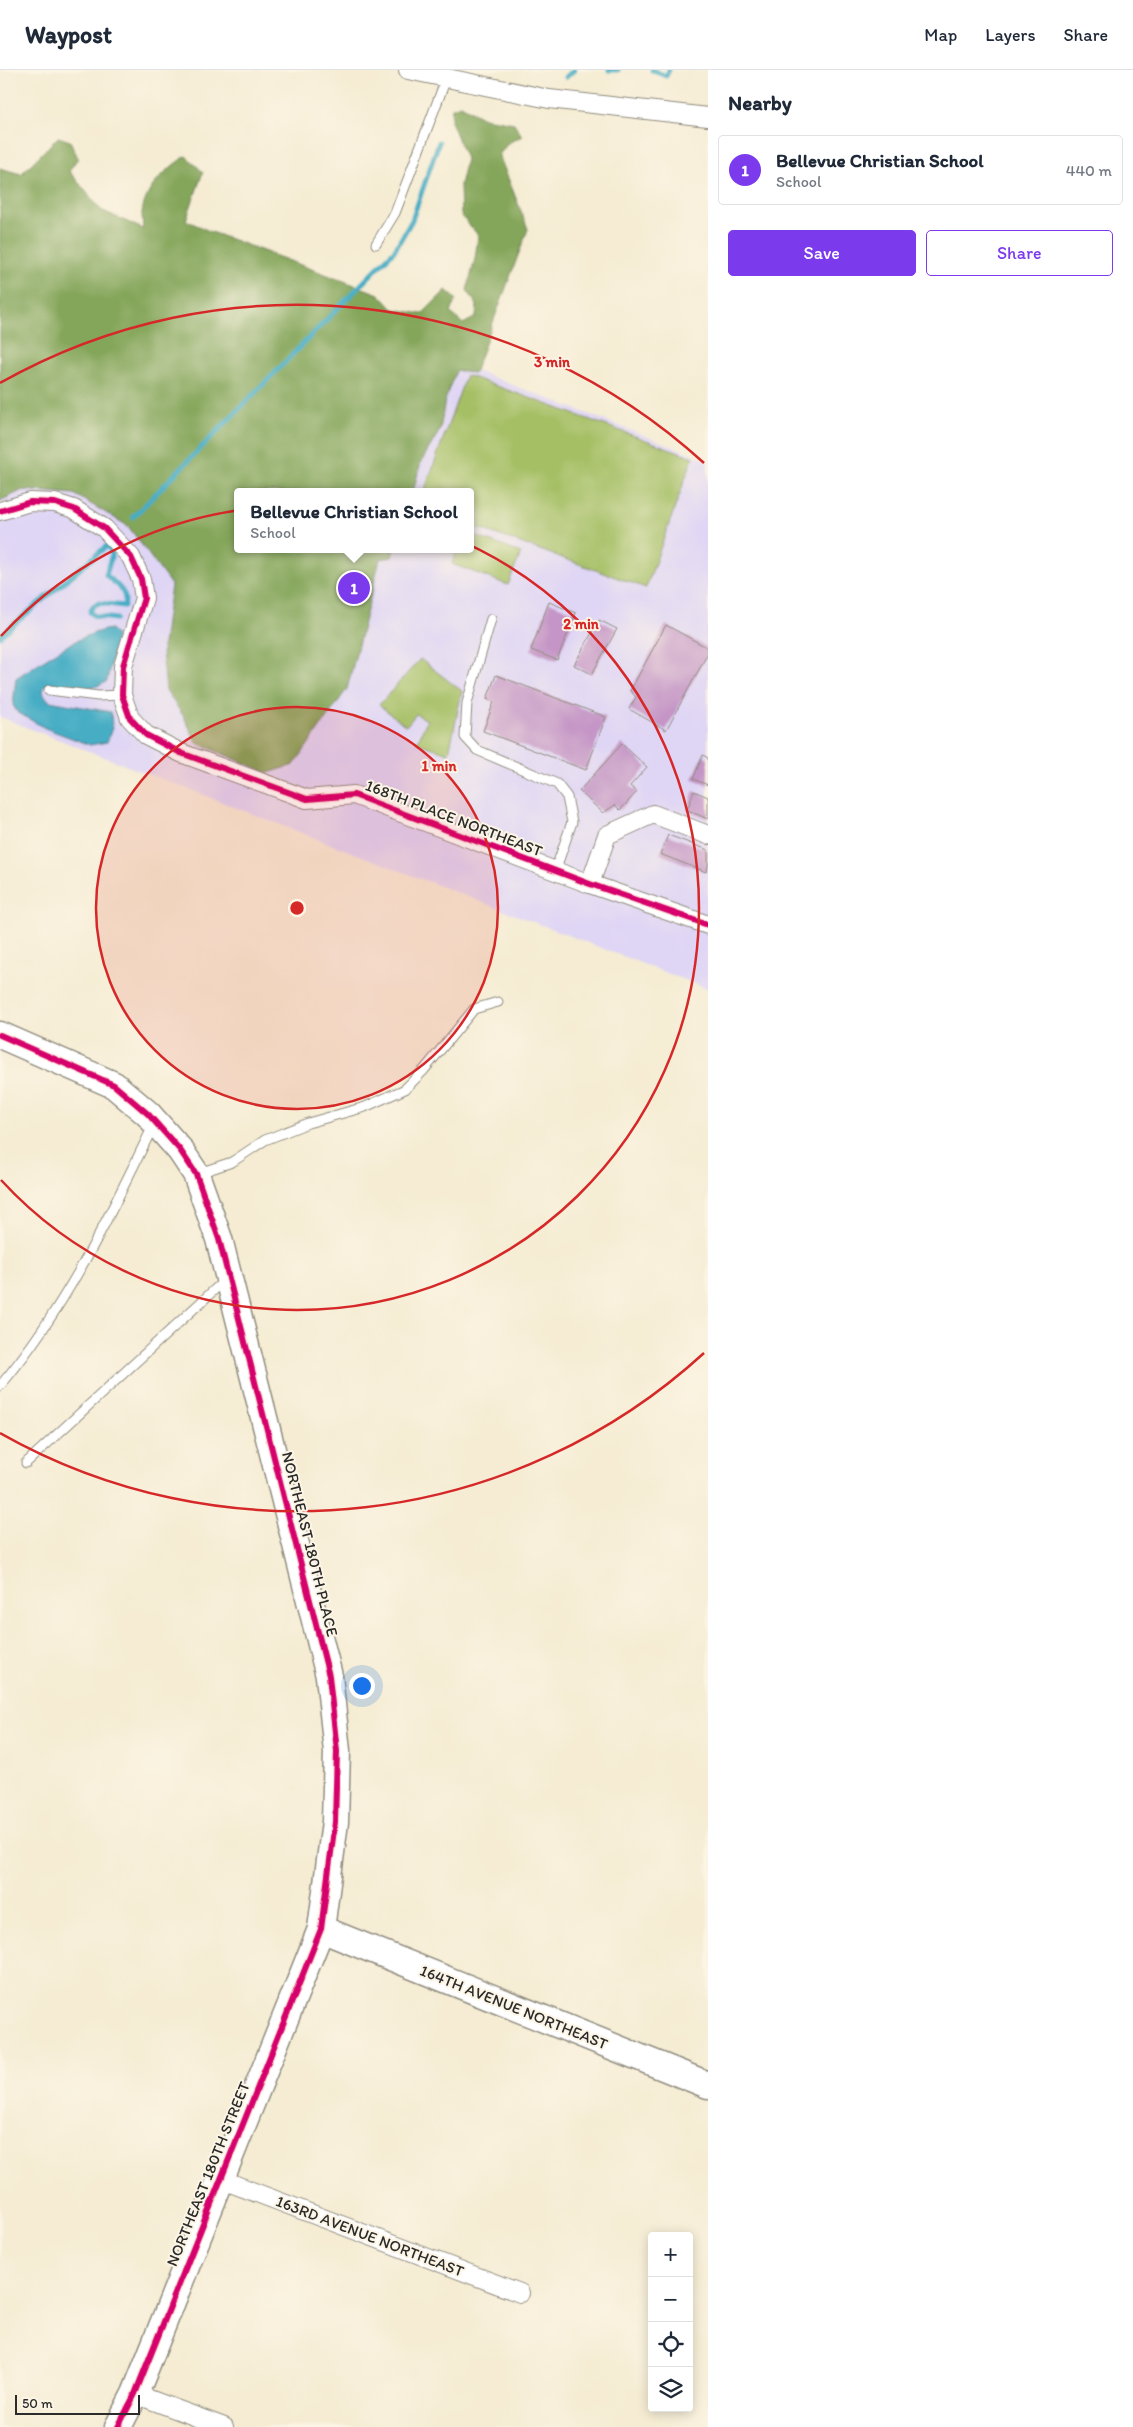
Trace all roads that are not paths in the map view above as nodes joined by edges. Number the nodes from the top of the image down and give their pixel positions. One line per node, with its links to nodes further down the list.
1 (408, 70): 2 (street)
2 (446, 79): 3 (street); 4 (lane)
3 (708, 117)
4 (376, 244)
5 (0, 511): 8 (street, 168TH PLACE NORTHEAST)
6 (491, 619): 10 (lane)
7 (49, 690): 8 (lane)
8 (122, 694): 10 (street, 168TH PLACE NORTHEAST)
9 (708, 835): 11 (street)
10 (555, 871): 11 (street, 168TH PLACE NORTHEAST)
11 (590, 884): 12 (street, 168TH PLACE NORTHEAST)
12 (708, 925)
13 (498, 1002): 16 (lane)
14 (0, 1035): 15 (street, NORTHEAST 180TH PLACE)
15 (155, 1121): 16 (street, NORTHEAST 180TH PLACE); 18 (lane)
16 (196, 1174): 17 (street, NORTHEAST 180TH PLACE)
17 (229, 1277): 19 (lane); 20 (street, NORTHEAST 180TH PLACE)
18 (0, 1386)
19 (26, 1462)
20 (321, 1929): 21 (street, 164TH AVENUE NORTHEAST); 22 (street, NORTHEAST 180TH STREET)
21 (708, 2085)
22 (220, 2179): 23 (street, 163RD AVENUE NORTHEAST); 24 (street, NORTHEAST 180TH STREET)
23 (520, 2293)
24 (135, 2394): 25 (street, NORTHEAST 180TH STREET); 26 (street)
25 (118, 2427)
26 (224, 2427)

